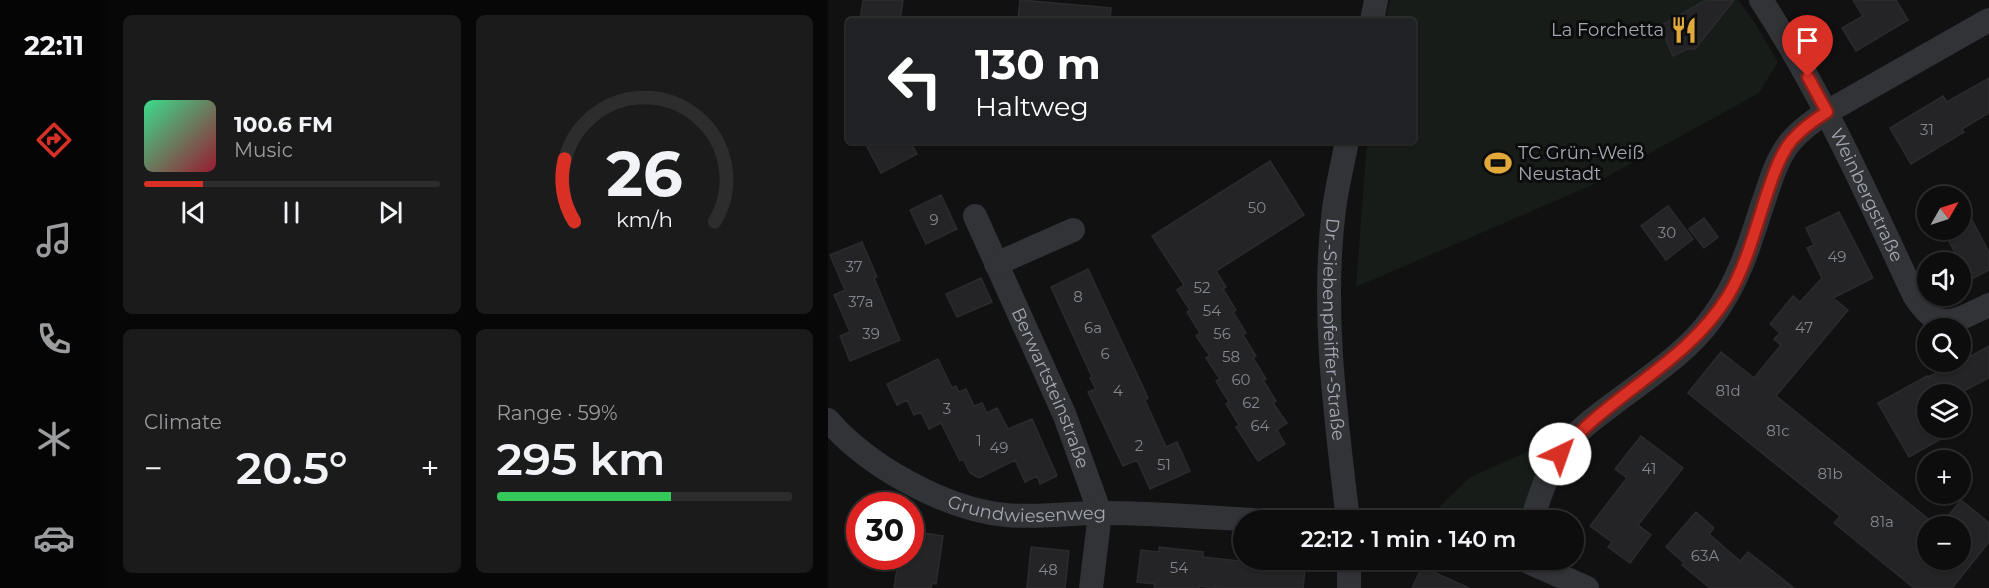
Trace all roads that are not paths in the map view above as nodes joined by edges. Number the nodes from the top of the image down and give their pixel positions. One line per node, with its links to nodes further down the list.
1 (1376, 0): 3 (street)
2 (1761, 0): 5 (street, Weinbergstraße)
3 (1373, 18)
4 (1989, 20): 5 (street)
5 (1827, 112): 10 (street, Weinbergstraße); 13 (street)
6 (1346, 144): 12 (street, Dr.-Siebenpfeiffer-Straße)
7 (975, 216): 9 (street, Berwartsteinstraße)
8 (1074, 230): 9 (street)
9 (996, 264): 14 (street, Berwartsteinstraße)
10 (1989, 305)
11 (828, 420): 14 (street, Grundwiesenweg)
12 (1347, 510)
13 (1536, 510)
14 (1100, 513): 15 (street, Grundwiesenweg); 18 (street)
15 (1233, 519)
16 (1349, 570): 19 (street)
17 (1546, 570): 20 (street)
18 (1091, 588)
19 (1349, 588)
20 (1587, 588)

